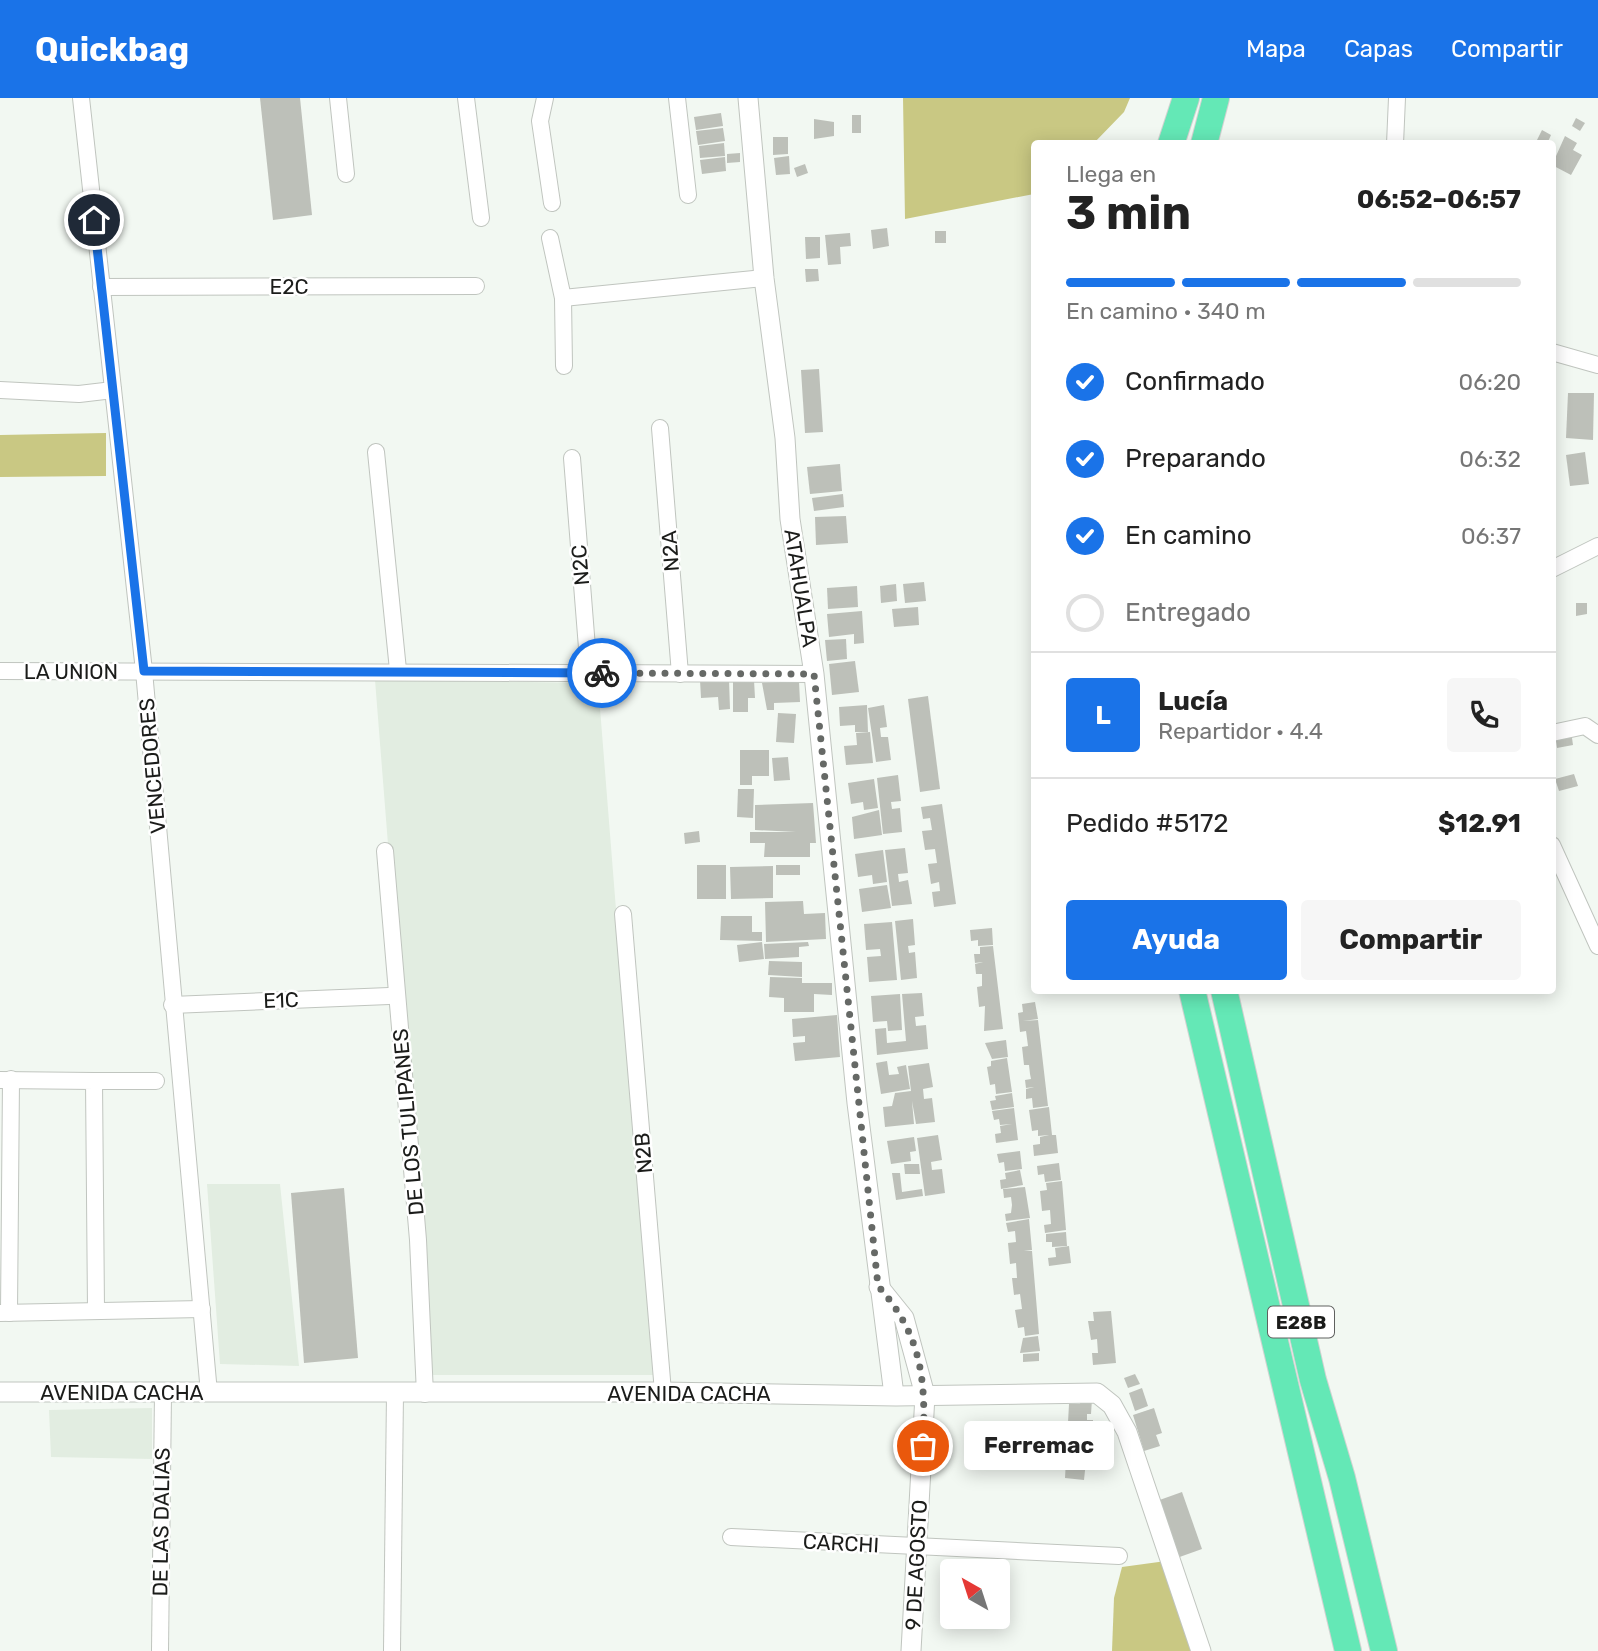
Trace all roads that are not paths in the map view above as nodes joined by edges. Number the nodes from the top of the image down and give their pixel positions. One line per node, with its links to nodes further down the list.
1 (81, 98): 20 (street, VENCEDORES)
2 (338, 98): 13 (street)
3 (466, 98): 16 (street)
4 (545, 98): 15 (street)
5 (677, 98): 14 (street)
6 (748, 98): 18 (street, ATAHUALPA)
7 (1186, 98): 10 (highway)
8 (1216, 98): 11 (highway)
9 (1397, 98): 12 (street)
10 (1172, 140)
11 (1205, 140)
12 (1395, 140)
13 (345, 174)
14 (688, 195)
15 (552, 203)
16 (481, 218)
17 (550, 238): 21 (street)
18 (764, 278): 21 (street); 37 (street, ATAHUALPA)
19 (476, 286): 20 (street, E2C)
20 (101, 287): 26 (street, VENCEDORES)
21 (563, 298): 24 (street)
22 (1556, 353): 23 (street)
23 (1598, 365)
24 (564, 366)
25 (0, 390): 26 (street)
26 (113, 390): 34 (street, VENCEDORES)
27 (660, 428): 36 (street, N2A)
28 (376, 452): 32 (street)
29 (572, 458): 35 (street, N2C)
30 (1598, 546): 31 (street)
31 (1556, 567)
32 (398, 670): 34 (street, LA UNION); 35 (street, LA UNION)
33 (0, 671): 34 (street, LA UNION)
34 (144, 671): 47 (street, VENCEDORES)
35 (589, 673): 36 (street, LA UNION)
36 (680, 674): 37 (street, LA UNION)
37 (814, 674): 51 (street, ATAHUALPA)
38 (1556, 732): 39 (street)
39 (1598, 735)
40 (385, 851): 60 (street, DE LOS TULIPANES)
41 (1556, 854): 43 (street)
42 (623, 914): 57 (street, N2B)
43 (1598, 946)
44 (1193, 994): 70 (highway, E28B)
45 (1225, 994): 71 (highway, E28B)
46 (389, 996): 47 (street, E1C)
47 (172, 1005): 52 (street, VENCEDORES)
48 (6, 1079): 49 (street); 54 (street)
49 (94, 1081): 50 (street); 53 (street)
50 (156, 1081)
51 (878, 1286): 61 (street, ATAHUALPA); 62 (street)
52 (202, 1309): 53 (street); 58 (street, VENCEDORES)
53 (96, 1310): 54 (street)
54 (5, 1313)
55 (0, 1392): 56 (street, AVENIDA CACHA)
56 (163, 1392): 58 (street, AVENIDA CACHA); 66 (street, DE LAS DALIAS)
57 (663, 1392): 60 (street, AVENIDA CACHA); 61 (street, AVENIDA CACHA)
58 (209, 1393): 59 (street, AVENIDA CACHA)
59 (394, 1393): 60 (street, AVENIDA CACHA); 67 (street)
60 (425, 1394)
61 (894, 1395): 62 (street, AVENIDA CACHA)
62 (925, 1395): 64 (street, 9 DE AGOSTO); 69 (street, AVENIDA CACHA)
63 (731, 1537): 64 (street, CARCHI)
64 (918, 1547): 65 (street, CARCHI); 68 (street, 9 DE AGOSTO)
65 (1119, 1556)
66 (160, 1651)
67 (392, 1651)
68 (911, 1651)
69 (1201, 1651)
70 (1348, 1651)
71 (1384, 1651)

